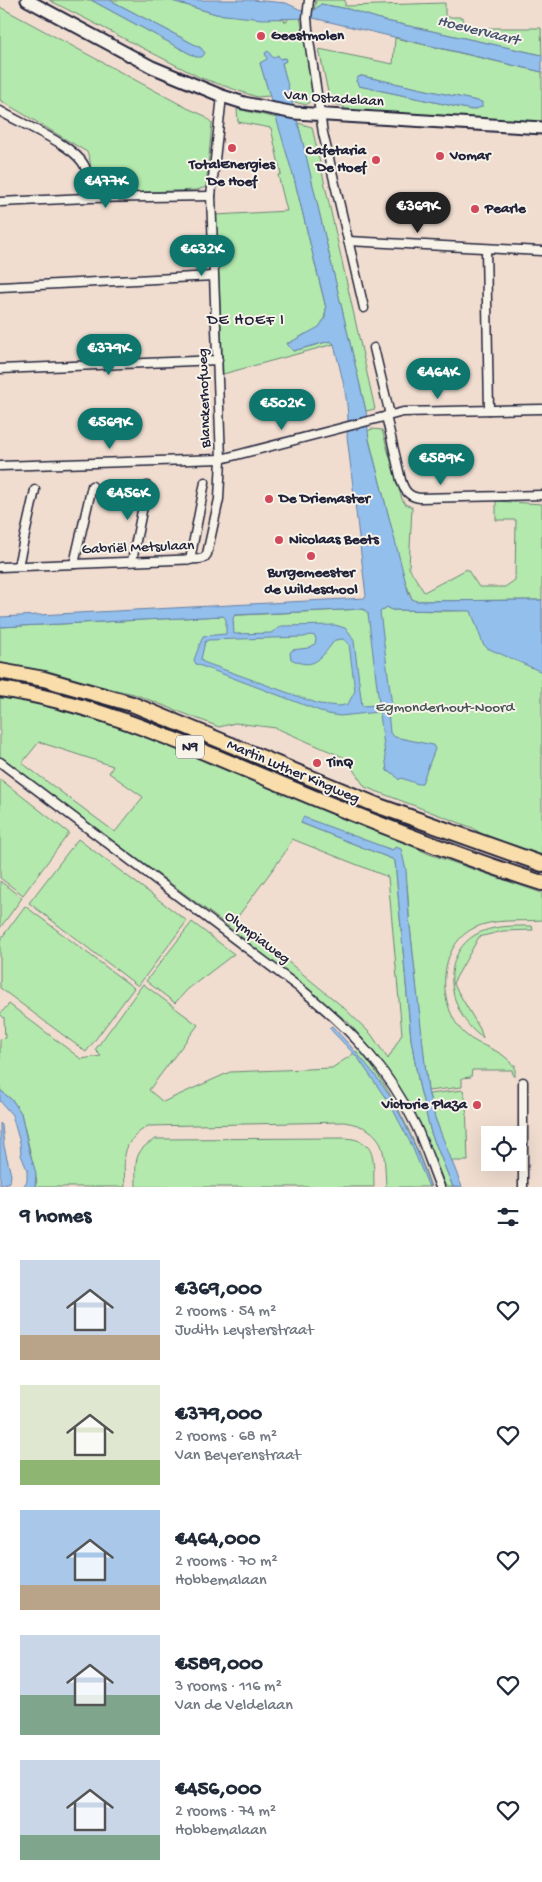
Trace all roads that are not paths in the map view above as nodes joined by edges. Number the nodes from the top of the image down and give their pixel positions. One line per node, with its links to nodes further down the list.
1 (27, 0): 3 (street, Van Ostadelaan)
2 (310, 0): 5 (street)
3 (222, 96): 5 (street, Van Ostadelaan); 7 (street, Blanckerhofweg)
4 (0, 111): 8 (street)
5 (322, 114): 6 (street, Van Ostadelaan); 10 (street)
6 (542, 128)
7 (211, 196): 8 (street); 13 (street, Blanckerhofweg)
8 (87, 198): 9 (street)
9 (0, 202)
10 (348, 241): 11 (street); 15 (street)
11 (486, 249): 12 (street); 20 (street)
12 (542, 252)
13 (213, 276): 14 (street); 17 (street, Blanckerhofweg)
14 (0, 287)
15 (364, 308)
16 (374, 348): 21 (street)
17 (218, 360): 18 (street); 22 (street, Blanckerhofweg)
18 (0, 370)
19 (542, 408): 20 (street)
20 (489, 410): 21 (street)
21 (388, 415): 22 (street); 28 (street)
22 (222, 459): 23 (street); 29 (street, Gabriël Metsulaan)
23 (0, 466)
24 (205, 482): 29 (street)
25 (92, 486): 31 (street)
26 (147, 486): 30 (street)
27 (35, 490): 32 (street)
28 (542, 496)
29 (190, 560): 30 (street, Gabriël Metsulaan)
30 (132, 561): 31 (street, Gabriël Metsulaan)
31 (74, 564): 32 (street, Gabriël Metsulaan)
32 (18, 566): 33 (street, Gabriël Metsulaan)
33 (0, 567)
34 (0, 671): 36 (highway, Martin Luther Kingweg / N9)
35 (0, 689): 42 (highway, Martin Luther Kingweg / N9)
36 (232, 744): 37 (highway, N9); 40 (highway, Martin Luther Kingweg / N9)
37 (261, 747)
38 (0, 762): 44 (street, Olympiaweg)
39 (350, 784): 40 (highway, N9)
40 (380, 806): 41 (highway, Martin Luther Kingweg / N9)
41 (542, 864)
42 (542, 883)
43 (523, 1082): 45 (street)
44 (440, 1187)
45 (522, 1187)

